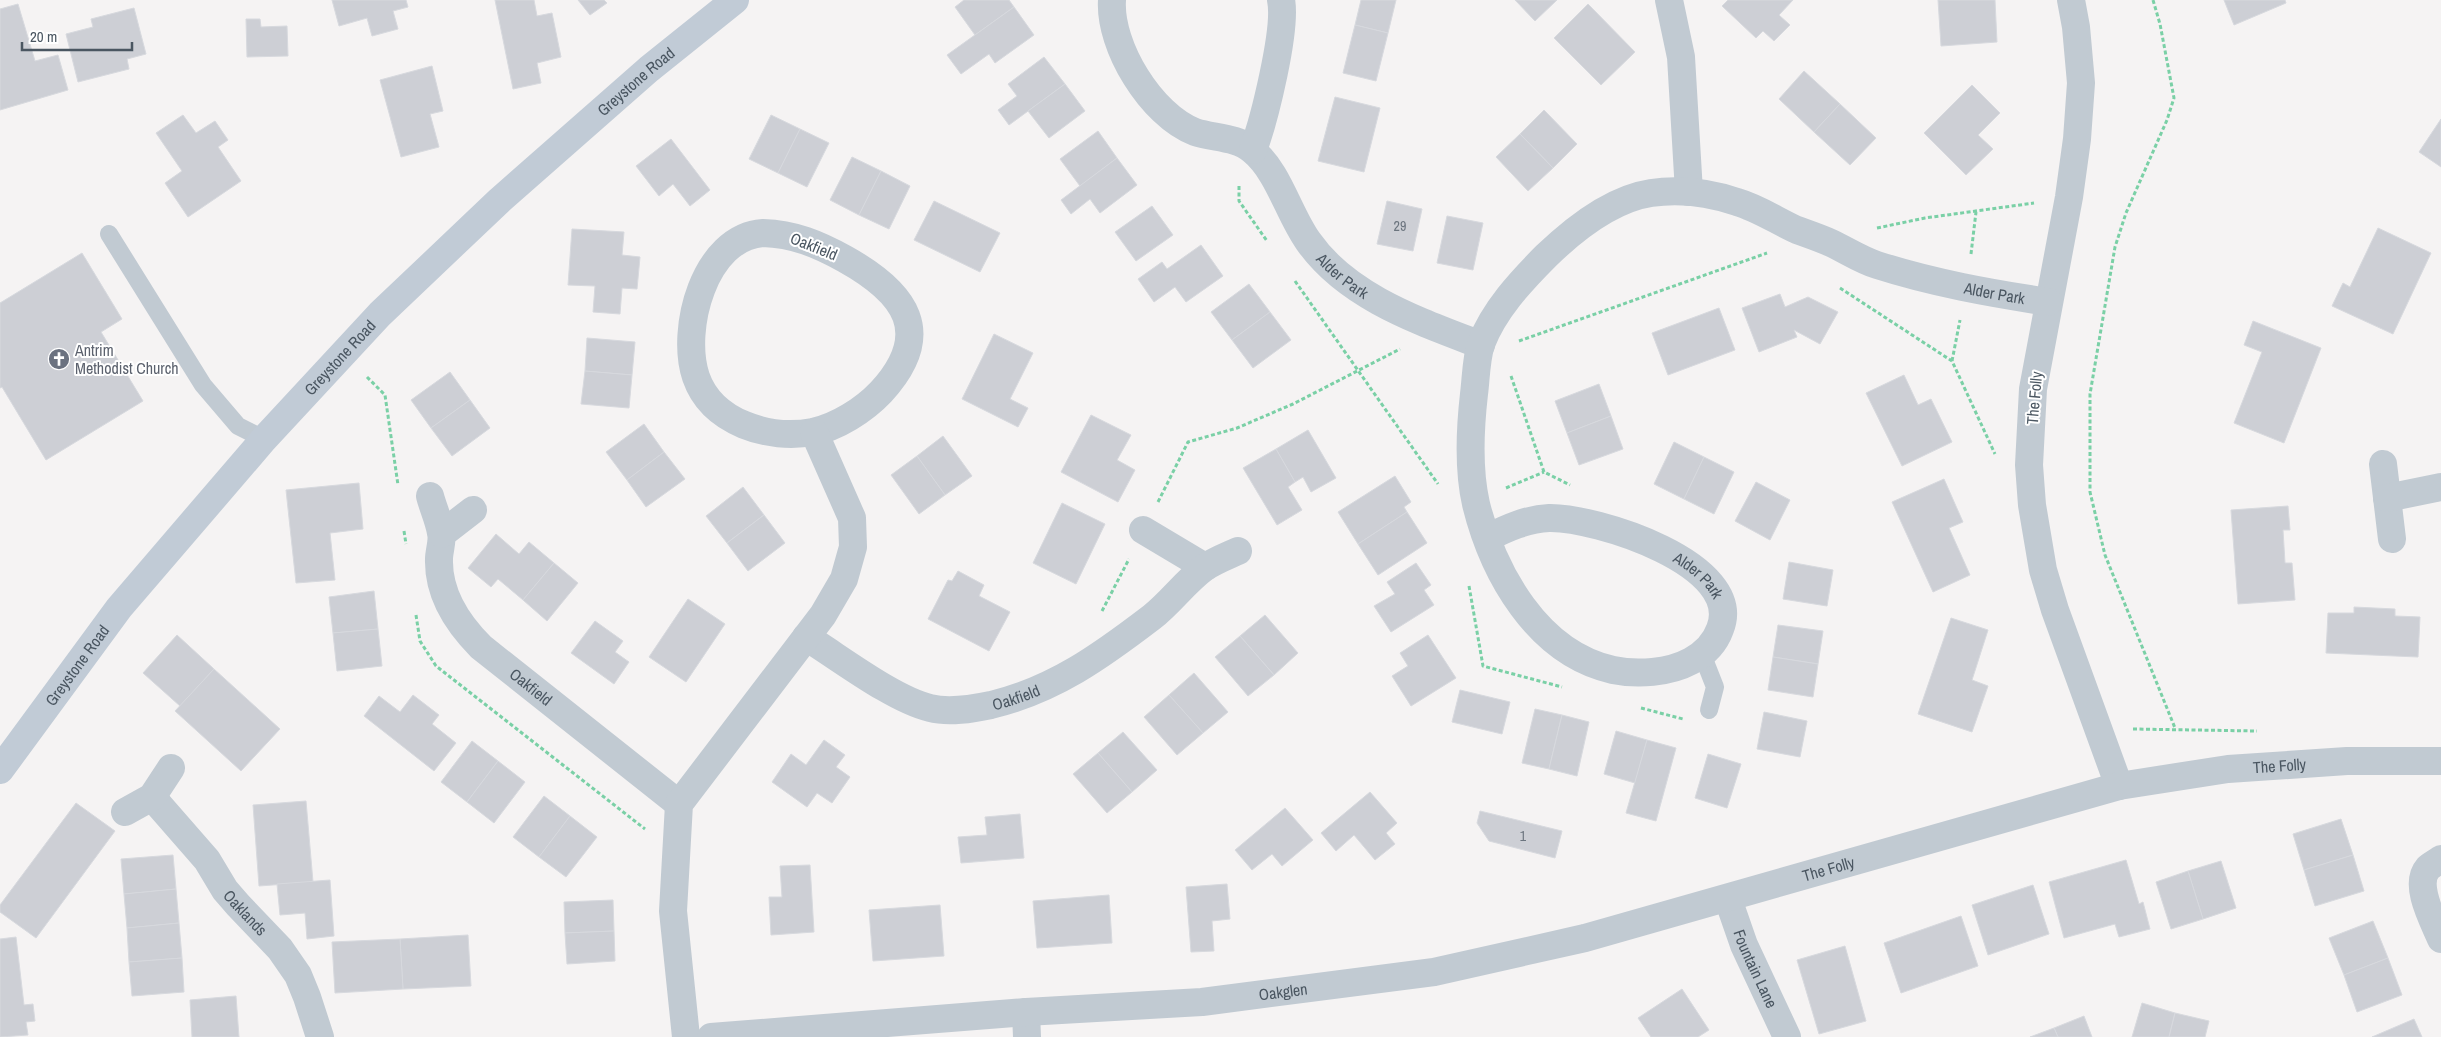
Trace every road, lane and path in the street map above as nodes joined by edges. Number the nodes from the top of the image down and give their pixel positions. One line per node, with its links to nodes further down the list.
1 (736, 0): 20 (main road, Greystone Road)
2 (1112, 0): 7 (street)
3 (1281, 0): 7 (street)
4 (1669, 0): 8 (street)
5 (2071, 0): 9 (street, The Folly)
6 (2153, 0): 40 (path)
7 (1253, 150): 12 (path); 16 (street, Alder Park)
8 (1689, 192): 11 (street, Alder Park); 17 (street, Alder Park)
9 (2068, 197): 11 (path); 15 (street, The Folly)
10 (109, 234): 20 (lane)
11 (1810, 235): 15 (street, Alder Park); 17 (path)
12 (1267, 242)
13 (1290, 274): 18 (path)
14 (1837, 286): 21 (path)
15 (2048, 302): 42 (street, The Folly)
16 (1435, 328): 17 (street, Alder Park); 18 (path)
17 (1481, 345): 23 (path); 28 (street, Alder Park)
18 (1358, 370): 28 (path); 30 (path)
19 (814, 432): 19 (street, Oakfield); 37 (street)
20 (264, 439): 45 (main road, Greystone Road)
21 (1996, 456)
22 (2383, 464): 27 (street)
23 (1544, 472): 25 (path); 28 (path)
24 (2441, 487): 27 (street)
25 (1576, 488)
26 (430, 496): 31 (street, Oakfield)
27 (2387, 498): 33 (street)
28 (1476, 503): 32 (street, Alder Park)
29 (473, 510): 31 (street)
30 (1143, 530): 35 (street); 36 (path)
31 (442, 534): 48 (street, Oakfield)
32 (1487, 538): 38 (street, Alder Park); 38 (street, Alder Park)
33 (2392, 539)
34 (1238, 551): 35 (street, Oakfield)
35 (1205, 568): 37 (street, Oakfield)
36 (1100, 615)
37 (806, 636): 48 (street)
38 (1702, 654): 39 (lane)
39 (1709, 710)
40 (2175, 728): 41 (path); 42 (path)
41 (2264, 732)
42 (2101, 735): 46 (street, The Folly)
43 (2441, 761): 46 (street, The Folly)
44 (171, 768): 47 (street)
45 (0, 770)
46 (2119, 786): 51 (street, The Folly)
47 (152, 797): 49 (street); 55 (street, Oaklands)
48 (679, 804): 56 (street)
49 (125, 812)
50 (2441, 859): 52 (street)
51 (1728, 899): 53 (street, The Folly); 58 (street, Fountain Lane)
52 (2441, 939)
53 (1537, 950): 54 (street, Oakglen)
54 (1026, 1024): 57 (street, Oakglen)
55 (320, 1037)
56 (686, 1037)
57 (711, 1037)
58 (1787, 1037)

